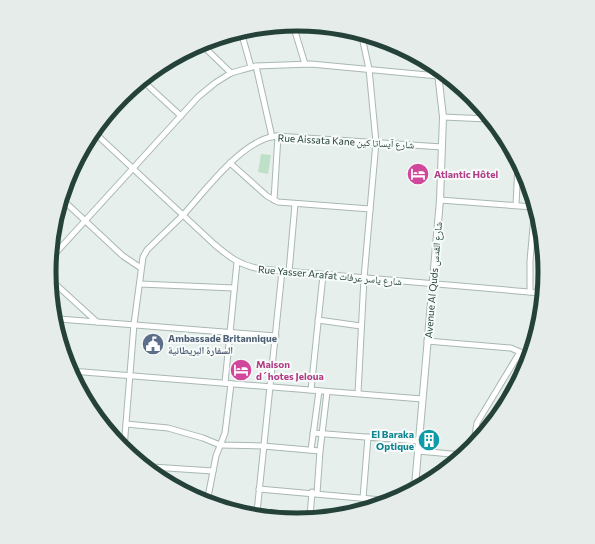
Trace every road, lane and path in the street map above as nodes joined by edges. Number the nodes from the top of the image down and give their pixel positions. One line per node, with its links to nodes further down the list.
1 (296, 31): 5 (street)
2 (243, 37): 6 (street)
3 (363, 40): 7 (street)
4 (206, 49): 8 (street)
5 (305, 64): 6 (street); 7 (street)
6 (253, 66): 8 (street); 17 (street)
7 (369, 69): 9 (street); 18 (street)
8 (231, 73): 12 (street)
9 (433, 74)
10 (438, 77): 13 (street, Avenue Al Quds شارع القدس)
11 (147, 85): 12 (street)
12 (181, 116): 21 (street)
13 (443, 117): 14 (street); 19 (street, Avenue Al Quds شارع القدس)
14 (484, 119)
15 (98, 136): 21 (street, Rue Yasser Arafat شارع ياسر عرفات)
16 (278, 136): 17 (street, Rue Aissata Kane شارع آيساتا كين); 18 (street, Rue Aissata Kane شارع آيساتا كين); 23 (street)
17 (272, 137): 20 (street, Rue Aissata Kane شارع آيساتا كين)
18 (376, 142): 19 (street, Rue Aissata Kane شارع آيساتا كين); 29 (street)
19 (442, 147): 24 (street, Avenue Al Quds شارع القدس)
20 (230, 163): 23 (street); 30 (street, Rue Aissata Kane شارع آيساتا كين)
21 (134, 170): 30 (street, Rue Yasser Arafat شارع ياسر عرفات); 31 (street)
22 (518, 174): 27 (street)
23 (274, 200): 26 (street)
24 (440, 200): 27 (street); 41 (street, Avenue Al Quds شارع القدس)
25 (67, 203): 31 (street)
26 (295, 204): 29 (street); 37 (street)
27 (516, 206): 28 (street)
28 (529, 207)
29 (370, 209): 39 (street)
30 (183, 214): 34 (street, Rue Yasser Arafat شارع ياسر عرفات); 35 (street, Rue Aissata Kane شارع آيساتا كين)
31 (87, 221): 33 (street); 35 (street)
32 (533, 223): 44 (street)
33 (58, 251)
34 (237, 262): 36 (street, Rue Yasser Arafat شارع ياسر عرفات); 43 (street)
35 (141, 268): 40 (street, Rue Aissata Kane شارع آيساتا كين)
36 (282, 271): 37 (street, Rue Yasser Arafat شارع ياسر عرفات); 52 (street)
37 (289, 272): 38 (street, Rue Yasser Arafat شارع ياسر عرفات)
38 (323, 275): 39 (street, Rue Yasser Arafat شارع ياسر عرفات); 47 (street)
39 (364, 278): 41 (street, Rue Yasser Arafat شارع ياسر عرفات); 50 (street)
40 (140, 284): 43 (street); 49 (street, Rue Aissata Kane شارع آيساتا كين)
41 (432, 284): 44 (street, Rue Yasser Arafat شارع ياسر عرفات); 53 (street, Avenue Al Quds شارع القدس)
42 (57, 285): 48 (street)
43 (234, 288): 51 (street)
44 (530, 292): 45 (street, Rue Yasser Arafat شارع ياسر عرفات)
45 (537, 293)
46 (61, 319): 48 (street)
47 (318, 320): 50 (street); 60 (street)
48 (97, 322): 49 (street)
49 (134, 324): 51 (street); 57 (street, Rue Aissata Kane شارع آيساتا كين)
50 (361, 326): 63 (street)
51 (229, 332): 52 (street); 58 (street)
52 (276, 336): 59 (street)
53 (427, 341): 54 (street); 64 (street, Avenue Al Quds شارع القدس)
54 (520, 352): 55 (street); 68 (street)
55 (524, 354)
56 (78, 372): 57 (street)
57 (130, 375): 58 (street); 65 (street, Rue Aissata Kane شارع آيساتا كين)
58 (228, 383): 59 (street); 72 (street)
59 (271, 387): 60 (street); 73 (street)
60 (311, 390): 61 (street)
61 (319, 391): 62 (street); 66 (street)
62 (327, 392): 63 (street); 67 (street)
63 (358, 393): 64 (street)
64 (422, 399): 71 (street, Avenue Al Quds شارع القدس)
65 (126, 424): 70 (street, Rue Aissata Kane شارع آيساتا كين); 72 (street)
66 (313, 433): 67 (street); 74 (street)
67 (322, 434): 69 (street); 75 (street)
68 (475, 435)
69 (368, 437): 71 (street); 84 (street)
70 (125, 440)
71 (418, 441): 76 (street, Avenue Al Quds شارع القدس)
72 (220, 445): 73 (street); 79 (street)
73 (263, 446): 74 (street); 81 (street)
74 (311, 450): 75 (street)
75 (320, 451): 82 (street)
76 (418, 451): 77 (street); 80 (street, Avenue Al Quds شارع القدس)
77 (454, 454)
78 (157, 467): 79 (street)
79 (213, 470): 83 (street)
80 (415, 482)
81 (259, 488): 82 (street); 86 (street)
82 (315, 493): 84 (street); 87 (street)
83 (208, 496)
84 (363, 498): 85 (street)
85 (377, 499)
86 (257, 509)
87 (311, 512)

